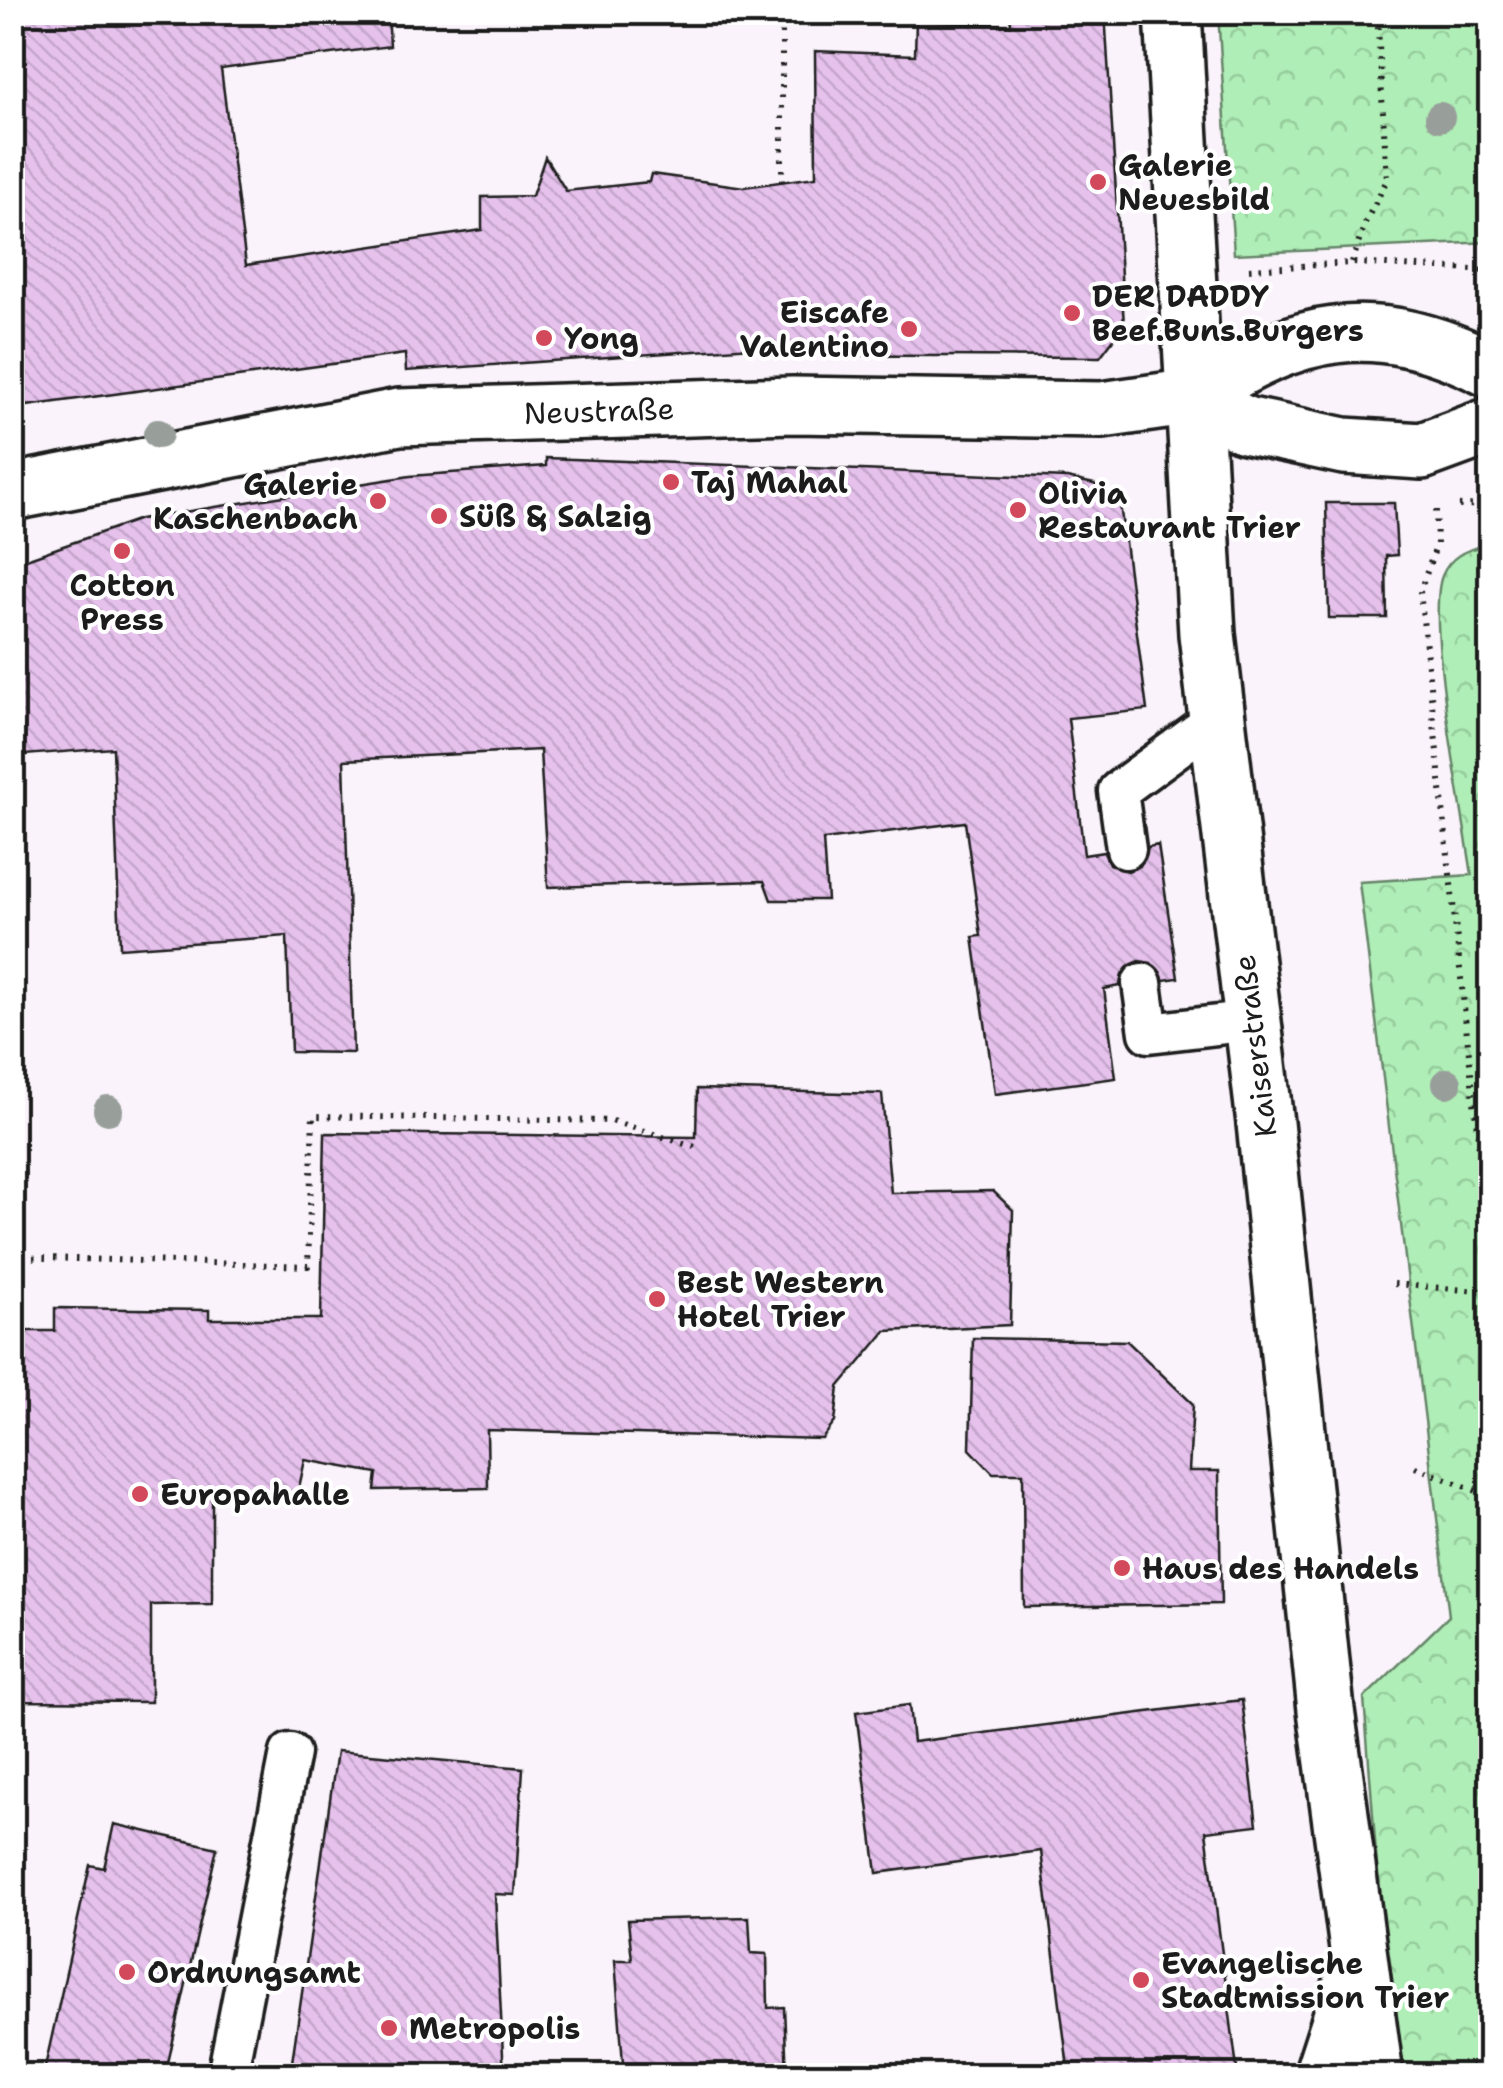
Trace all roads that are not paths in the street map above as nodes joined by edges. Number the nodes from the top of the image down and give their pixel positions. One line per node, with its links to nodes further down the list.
1 (1173, 12): 3 (main road, Kaiserstraße)
2 (1490, 369): 3 (main road)
3 (1192, 397): 4 (main road); 5 (main road, Neustraße); 6 (main road, Kaiserstraße)
4 (1490, 426)
5 (12, 492)
6 (1216, 718): 7 (lane); 9 (main road, Kaiserstraße)
7 (1126, 850)
8 (1142, 983): 9 (lane)
9 (1252, 1020): 11 (main road, Kaiserstraße)
10 (290, 1753): 12 (lane)
11 (1360, 1962): 13 (main road); 14 (main road, Kaiserstraße)
12 (226, 2076)
13 (1322, 2076)
14 (1375, 2076)

